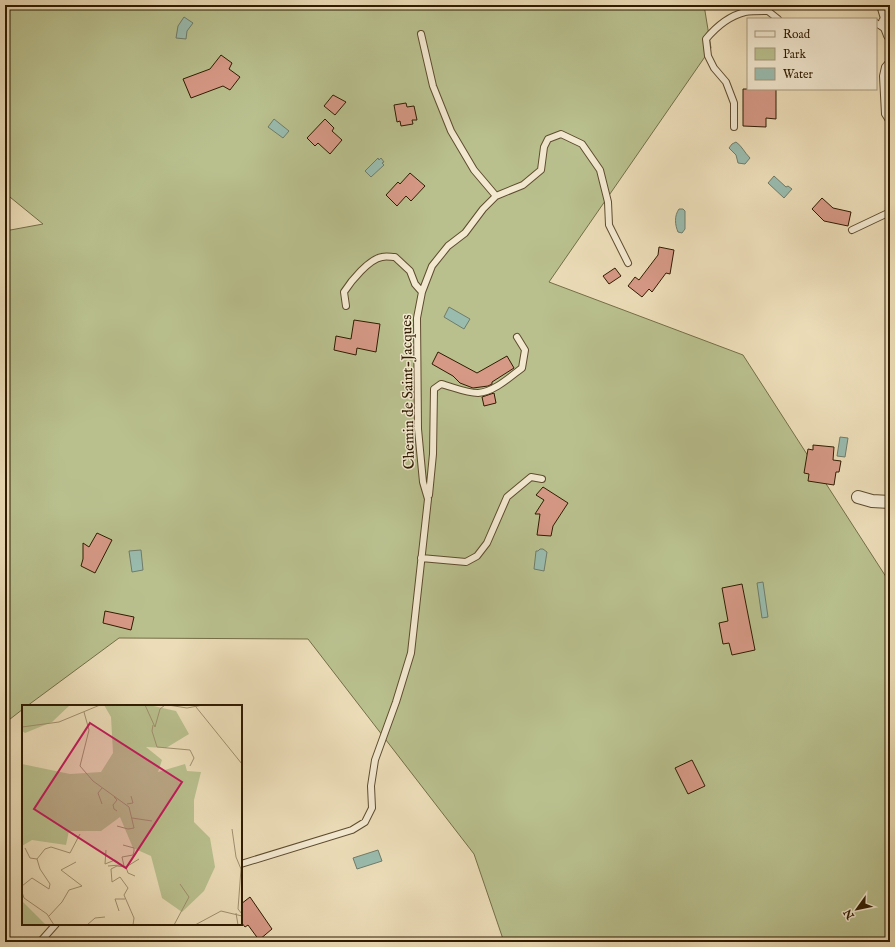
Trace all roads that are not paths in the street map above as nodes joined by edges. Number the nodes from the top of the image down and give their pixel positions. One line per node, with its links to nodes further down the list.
1 (880, 5): 3 (lane)
2 (777, 18): 7 (lane)
3 (885, 28)
4 (421, 34): 8 (lane)
5 (890, 61): 6 (lane)
6 (890, 122)
7 (734, 127)
8 (496, 196): 11 (lane, Chemin de Saint-Jacques); 12 (lane, Chemin de Saint-Jacques)
9 (890, 212): 10 (lane)
10 (852, 230)
11 (628, 264)
12 (422, 292): 13 (lane); 17 (lane, Chemin de Saint-Jacques)
13 (346, 306)
14 (517, 338): 17 (lane)
15 (542, 479): 19 (lane)
16 (858, 497): 18 (street)
17 (428, 499): 19 (lane, Chemin de Saint-Jacques)
18 (890, 502)
19 (422, 558): 20 (lane, Chemin de Saint-Jacques)
20 (242, 864)
21 (55, 925): 22 (lane)
22 (40, 942)

